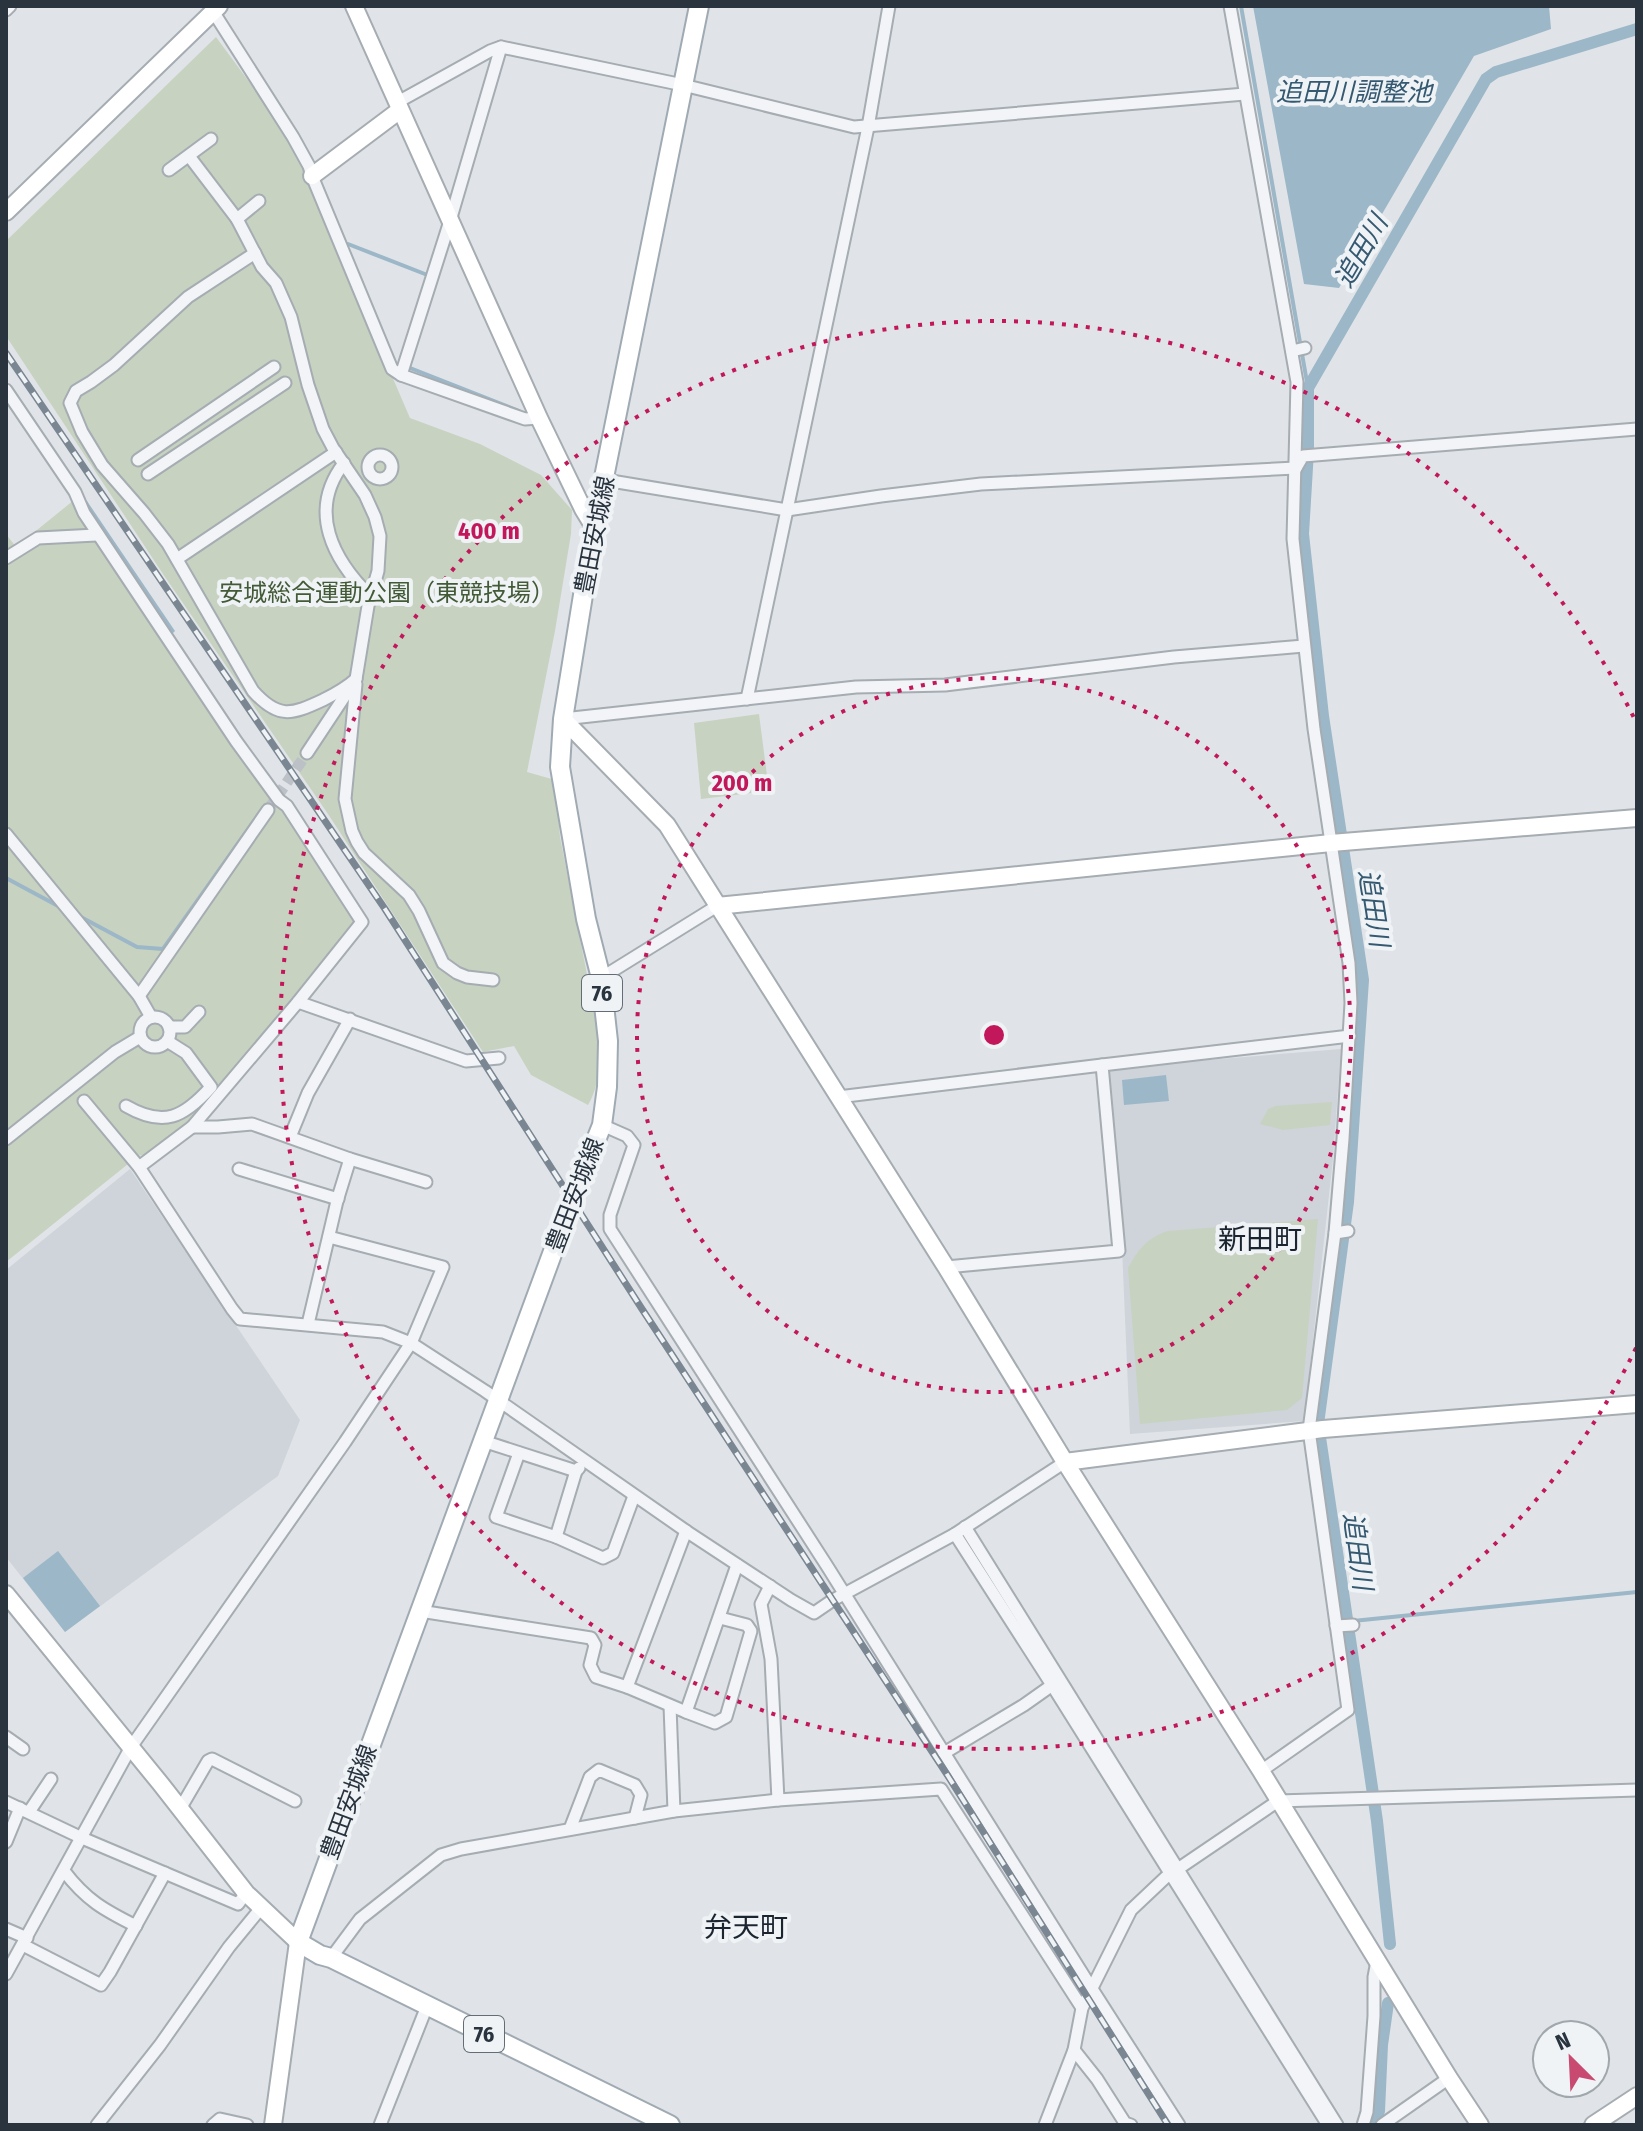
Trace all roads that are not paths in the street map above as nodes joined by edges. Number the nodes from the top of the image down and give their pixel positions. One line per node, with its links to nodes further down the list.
1 (231, 6): 6 (street)
2 (354, 6): 10 (street)
3 (699, 6): 8 (main road, 豊田安城線 / 76)
4 (889, 6): 11 (street)
5 (1230, 6): 9 (street)
6 (214, 10): 15 (street); 17 (street)
7 (501, 47): 8 (street); 10 (street); 19 (street)
8 (683, 85): 11 (street); 32 (main road, 豊田安城線 / 76)
9 (1245, 94): 11 (street); 30 (street)
10 (398, 106): 15 (street); 19 (street)
11 (868, 127): 33 (street)
12 (211, 139): 13 (street)
13 (189, 156): 14 (street); 18 (street)
14 (169, 170)
15 (309, 174): 22 (street)
16 (259, 201): 18 (street)
17 (6, 212)
18 (237, 219): 20 (street)
19 (450, 221): 22 (street); 25 (street)
20 (255, 253): 27 (street); 37 (street)
21 (274, 367): 28 (street)
22 (401, 375): 25 (street)
23 (285, 383): 31 (street)
24 (6, 390): 52 (street)
25 (539, 418): 34 (street)
26 (1637, 429): 30 (street)
27 (336, 452): 29 (street); 37 (street)
28 (138, 460)
29 (344, 463): 38 (street); 38 (street)
30 (1296, 468): 33 (street); 39 (street)
31 (148, 474)
32 (605, 480): 33 (street); 34 (main road, 豊田安城線 / 76)
33 (787, 510): 41 (street)
34 (594, 527): 42 (main road, 豊田安城線 / 76)
35 (96, 535): 36 (street)
36 (6, 558)
37 (177, 559): 40 (street)
38 (371, 597): 40 (street)
39 (1304, 646): 41 (street); 47 (street)
40 (356, 679): 43 (street); 50 (street)
41 (747, 699): 42 (street)
42 (563, 719): 48 (street); 49 (main road, 豊田安城線 / 76)
43 (307, 753)
44 (268, 810): 51 (street)
45 (1637, 818): 47 (street)
46 (7, 836): 51 (street)
47 (1338, 843): 48 (street); 57 (street)
48 (717, 906): 49 (street); 62 (street)
49 (601, 978): 65 (main road, 豊田安城線 / 76)
50 (493, 980)
51 (139, 996): 54 (street)
52 (298, 1002): 55 (street); 66 (street)
53 (199, 1012): 56 (street)
54 (151, 1017): 56 (street); 58 (street)
55 (350, 1019): 60 (street); 67 (street)
56 (169, 1027): 59 (street)
57 (1350, 1036): 61 (street); 80 (street)
58 (140, 1037): 59 (street); 68 (street)
59 (167, 1041): 64 (street)
60 (499, 1058)
61 (1102, 1065): 62 (street); 75 (street)
62 (838, 1097): 75 (street)
63 (84, 1101): 70 (street)
64 (126, 1106)
65 (602, 1125): 78 (main road, 豊田安城線 / 76); 92 (street)
66 (192, 1127): 67 (street); 70 (street)
67 (290, 1137): 69 (street)
68 (6, 1139)
69 (350, 1159): 72 (street); 73 (street)
70 (139, 1167): 76 (street)
71 (239, 1169): 73 (street)
72 (426, 1182)
73 (338, 1199): 74 (street)
74 (329, 1237): 76 (street); 77 (street)
75 (946, 1267): 84 (street)
76 (308, 1324): 77 (street)
77 (411, 1343): 78 (street); 101 (street)
78 (498, 1401): 81 (main road, 豊田安城線 / 76); 83 (street)
79 (1637, 1404): 80 (street)
80 (1315, 1430): 84 (street); 104 (street)
81 (483, 1441): 82 (street); 94 (main road, 豊田安城線 / 76)
82 (519, 1453): 85 (street); 89 (street)
83 (585, 1462): 85 (street); 86 (street)
84 (1065, 1462): 87 (street); 104 (street)
85 (576, 1471): 89 (street)
86 (634, 1496): 88 (street); 89 (street)
87 (960, 1530): 92 (street); 96 (street)
88 (686, 1531): 90 (street); 97 (street)
89 (556, 1537)
90 (737, 1565): 91 (street); 95 (street)
91 (770, 1586): 92 (street); 107 (street)
92 (844, 1594): 103 (street)
93 (7, 1597): 101 (street)
94 (420, 1611): 97 (street); 126 (main road, 豊田安城線 / 76)
95 (720, 1618): 99 (street); 99 (street)
96 (1056, 1683): 103 (street); 119 (street)
97 (627, 1687): 98 (street)
98 (670, 1706): 99 (street); 113 (street)
99 (686, 1712)
100 (6, 1737): 102 (street)
101 (131, 1747): 111 (street); 116 (street)
102 (23, 1749)
103 (944, 1753): 130 (street)
104 (1261, 1771): 109 (street)
105 (51, 1779): 112 (street)
106 (1637, 1790): 109 (street)
107 (778, 1800): 113 (street); 132 (street)
108 (295, 1801): 111 (street)
109 (1278, 1801): 119 (street); 128 (street)
110 (6, 1802): 112 (street)
111 (180, 1809): 121 (street)
112 (24, 1810): 116 (street); 117 (street)
113 (674, 1811): 114 (street)
114 (635, 1818): 115 (street); 115 (street)
115 (570, 1829): 127 (street)
116 (82, 1838): 118 (street); 120 (street)
117 (6, 1842)
118 (64, 1871): 123 (street); 125 (street)
119 (1174, 1872): 130 (street); 145 (street); 146 (street)
120 (165, 1873): 121 (street); 123 (street)
121 (246, 1893): 122 (street)
122 (261, 1908): 126 (street); 136 (street)
123 (136, 1926): 125 (street)
124 (6, 1929): 125 (street)
125 (25, 1941): 129 (street)
126 (298, 1942): 127 (main road, 76); 139 (street)
127 (331, 1958): 131 (main road, 76)
128 (1377, 1961): 134 (street); 147 (street)
129 (6, 1974)
130 (1092, 1989): 132 (street); 144 (street)
131 (427, 2006): 140 (street); 141 (main road, 76)
132 (1082, 2008): 133 (street)
133 (1074, 2050): 142 (street); 143 (street)
134 (1449, 2078): 148 (street); 149 (street)
135 (1637, 2096): 150 (street)
136 (97, 2125)
137 (213, 2125): 138 (street)
138 (247, 2125)
139 (273, 2125)
140 (380, 2125)
141 (670, 2125)
142 (1045, 2125)
143 (1131, 2125)
144 (1179, 2125)
145 (1328, 2125)
146 (1337, 2125)
147 (1363, 2125)
148 (1382, 2125)
149 (1480, 2125)
150 (1593, 2125)

